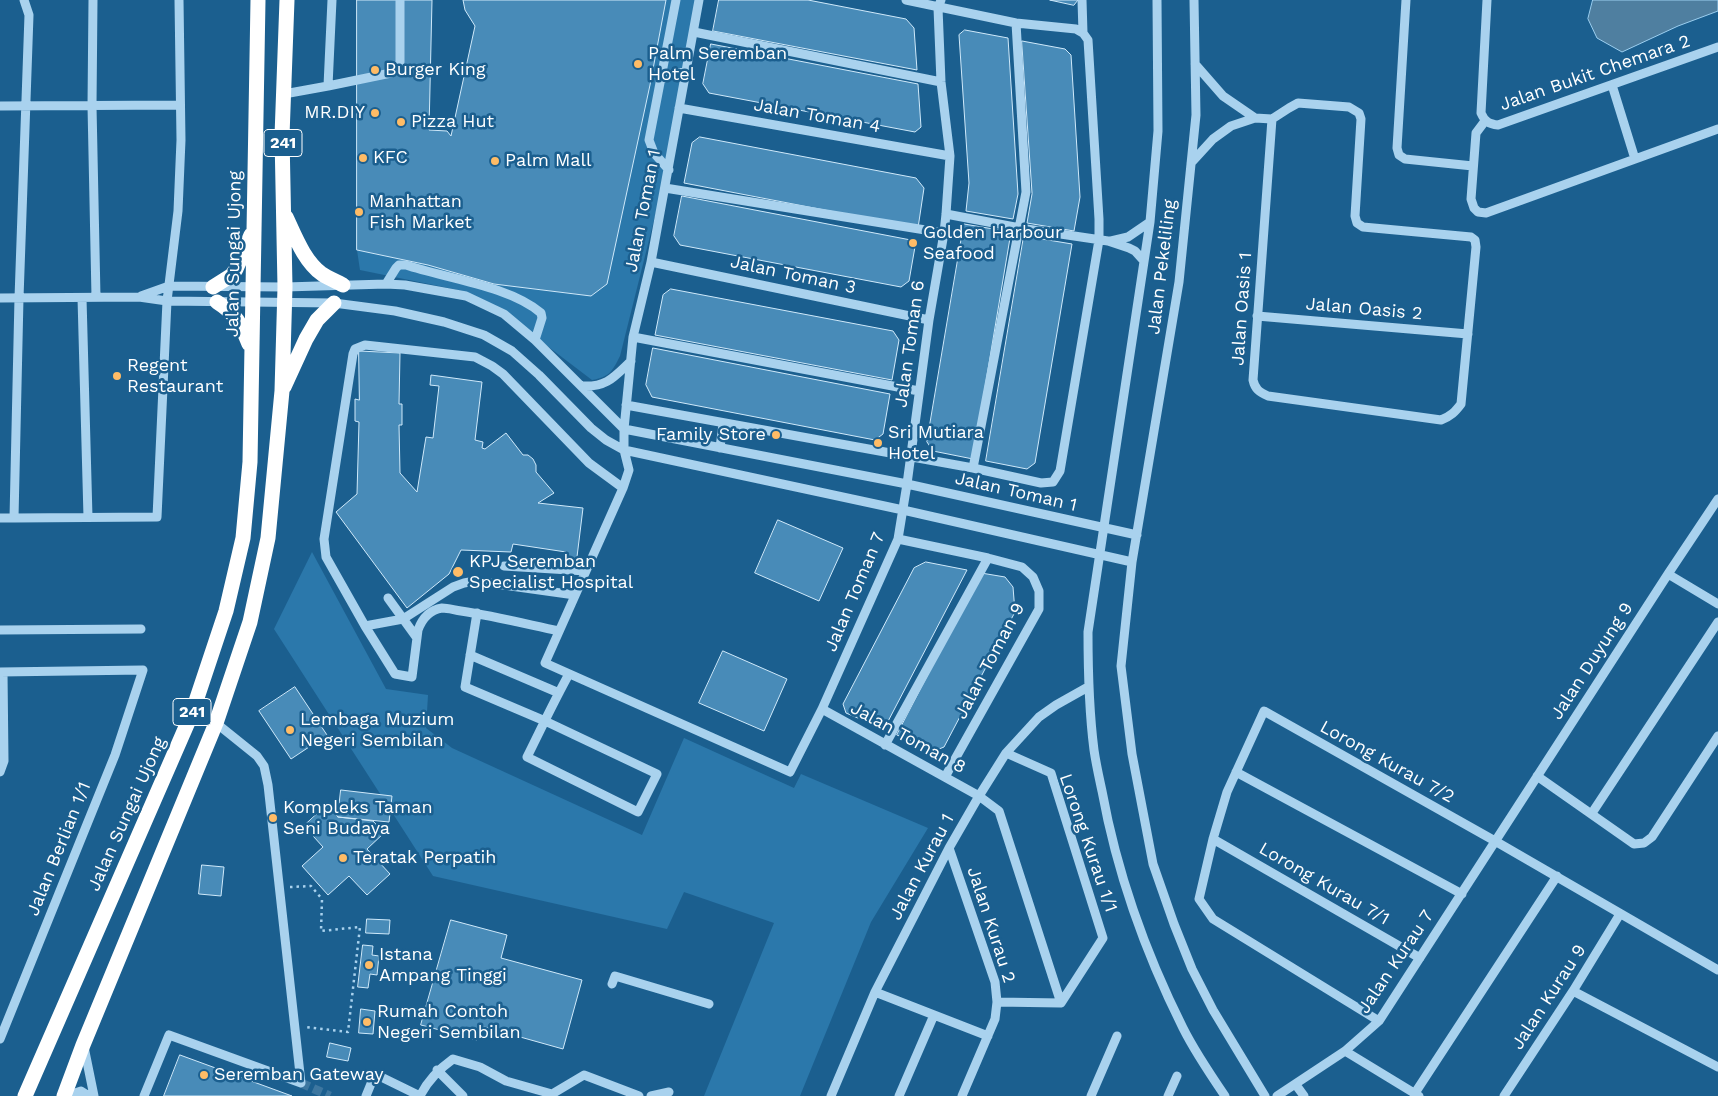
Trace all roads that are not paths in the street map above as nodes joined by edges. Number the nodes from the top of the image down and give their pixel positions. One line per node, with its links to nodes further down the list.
1 (24, 0): 30 (street)
2 (93, 0): 31 (street)
3 (179, 0): 28 (street)
4 (258, 0): 46 (highway, Jalan Sungai Ujong / 241)
5 (287, 0): 27 (highway, 241)
6 (332, 0): 26 (street)
7 (400, 0): 26 (street)
8 (676, 0): 23 (street)
9 (699, 0): 18 (street, Jalan Toman 1)
10 (906, 0): 16 (street)
11 (1082, 0): 19 (street)
12 (1157, 0): 45 (street, Jalan Pekeliling)
13 (1194, 0): 21 (street, Jalan Pekeliling)
14 (1406, 0): 40 (street)
15 (1487, 0): 35 (street, Jalan Bukit Chemara 2)
16 (940, 4): 17 (street); 24 (street, Jalan Toman 6)
17 (1016, 23): 19 (street); 47 (street)
18 (694, 32): 22 (street, Jalan Toman 1); 24 (street)
19 (1083, 33): 49 (street)
20 (1718, 47): 25 (street, Jalan Bukit Chemara 2)
21 (1195, 64): 33 (street); 39 (street, Jalan Pekeliling)
22 (686, 72): 23 (street); 32 (street, Jalan Toman 1)
23 (660, 81): 41 (street)
24 (941, 82): 37 (street, Jalan Toman 6)
25 (1612, 85): 35 (street, Jalan Bukit Chemara 2); 38 (street)
26 (328, 86): 27 (street)
27 (284, 94): 43 (highway, 241)
28 (180, 105): 31 (street); 54 (street)
29 (0, 106): 30 (street)
30 (26, 106): 31 (street); 61 (street)
31 (92, 106): 58 (street)
32 (679, 108): 37 (street, Jalan Toman 4); 41 (street, Jalan Toman 1)
33 (1256, 118): 34 (street); 39 (street)
34 (1272, 119): 66 (street, Jalan Oasis 1); 68 (street)
35 (1485, 121): 40 (street)
36 (1718, 129): 38 (street)
37 (950, 156): 44 (street, Jalan Toman 6)
38 (1636, 159): 40 (street)
39 (1191, 163): 91 (street, Jalan Pekeliling)
40 (1473, 166)
41 (668, 170): 42 (street, Jalan Toman 1)
42 (665, 188): 48 (street); 51 (street, Jalan Toman 1)
43 (284, 214): 53 (highway); 57 (highway, 241)
44 (946, 214): 47 (street); 48 (street, Jalan Toman 6)
45 (1150, 222): 49 (street); 50 (street, Jalan Pekeliling)
46 (254, 228): 55 (highway); 56 (highway, Jalan Sungai Ujong / 241)
47 (1020, 228): 49 (street); 82 (street)
48 (944, 233): 67 (street, Jalan Toman 6)
49 (1103, 241): 50 (street); 82 (street)
50 (1144, 261): 90 (street, Jalan Pekeliling)
51 (651, 262): 67 (street, Jalan Toman 3); 69 (street, Jalan Toman 1)
52 (386, 284): 53 (street); 70 (street); 70 (street)
53 (343, 285): 57 (street)
54 (169, 286): 55 (street); 59 (street); 63 (street)
55 (214, 287): 56 (street)
56 (253, 294): 57 (street); 57 (street); 64 (street); 71 (highway, Jalan Sungai Ujong / 241)
57 (285, 294): 65 (street); 74 (highway, 241)
58 (96, 297): 59 (street); 62 (street)
59 (139, 297): 63 (street)
60 (0, 298): 61 (street)
61 (19, 298): 62 (street); 88 (street)
62 (82, 298): 89 (street)
63 (168, 302): 64 (street); 89 (street)
64 (217, 302): 71 (highway)
65 (334, 303): 74 (highway); 80 (street)
66 (1258, 316): 68 (street, Jalan Oasis 2); 68 (street, Jalan Oasis 1)
67 (929, 320): 75 (street, Jalan Toman 6)
68 (1468, 334)
69 (633, 337): 72 (street, Jalan Toman 1); 75 (street)
70 (535, 340): 73 (street)
71 (252, 350): 160 (highway, Jalan Sungai Ujong / 241)
72 (631, 361): 73 (street); 76 (street, Jalan Toman 1)
73 (583, 386): 78 (street)
74 (282, 391): 119 (highway, 241)
75 (919, 391): 81 (street, Jalan Toman 6)
76 (626, 405): 77 (street); 78 (street, Jalan Toman 1)
77 (724, 424): 79 (street); 81 (street)
78 (624, 429): 79 (street, Jalan Toman 1); 80 (street, Jalan Toman 1)
79 (720, 448): 83 (street, Jalan Toman 1)
80 (624, 450): 84 (street, Jalan Toman 1); 86 (street)
81 (910, 458): 82 (street); 83 (street, Jalan Toman 6)
82 (973, 468)
83 (907, 484): 86 (street, Jalan Toman 7); 90 (street, Jalan Toman 1)
84 (623, 488): 97 (street, Jalan Toman 1); 107 (street)
85 (1718, 499): 98 (street, Jalan Duyung 9)
86 (903, 510): 92 (street, Jalan Toman 7); 93 (street)
87 (0, 518): 88 (street)
88 (14, 518): 89 (street)
89 (88, 518)
90 (1103, 529): 91 (street, Jalan Toman 1); 93 (street, Jalan Pekeliling)
91 (1137, 535): 95 (street, Jalan Pekeliling)
92 (898, 539): 94 (street, Jalan Toman 9); 117 (street, Jalan Toman 7)
93 (1099, 553): 95 (street); 115 (street, Jalan Pekeliling)
94 (988, 558): 121 (street); 127 (street, Jalan Toman 9)
95 (1132, 562): 176 (street, Jalan Pekeliling)
96 (504, 566): 97 (street)
97 (586, 571): 100 (street, Jalan Toman 1)
98 (1668, 574): 102 (street); 126 (street, Jalan Duyung 9)
99 (453, 587): 100 (street); 103 (street); 105 (street)
100 (575, 595): 110 (street, Jalan Toman 1)
101 (388, 598): 105 (street)
102 (1718, 604)
103 (456, 610): 104 (street); 111 (street)
104 (477, 613): 110 (street); 112 (street)
105 (404, 618): 107 (street); 111 (street)
106 (1718, 622): 129 (street)
107 (365, 626): 111 (street)
108 (141, 629): 109 (street)
109 (0, 630)
110 (559, 631): 114 (street, Jalan Toman 1)
111 (417, 638)
112 (470, 655): 116 (street); 118 (street)
113 (1, 672): 122 (street); 148 (street, Jalan Berlian 1/1)
114 (569, 674): 116 (street); 117 (street, Jalan Toman 7)
115 (1088, 687): 123 (street, Jalan Kurau 1); 175 (street, Jalan Pekeliling)
116 (559, 693): 118 (street)
117 (822, 710): 121 (street, Jalan Toman 8)
118 (545, 721): 118 (street)
119 (216, 724): 149 (highway, 241); 164 (street)
120 (1718, 736): 129 (street)
121 (885, 744): 127 (street, Jalan Toman 8)
122 (2, 746): 124 (street)
123 (1006, 753): 128 (street, Jalan Kurau 1); 143 (street, Lorong Kurau 1/1)
124 (0, 772)
125 (1236, 772): 130 (street); 131 (street, Lorong Kurau 7/2); 134 (street)
126 (1537, 776): 129 (street); 131 (street, Jalan Duyung 9)
127 (945, 777): 128 (street, Jalan Toman 8)
128 (979, 796): 132 (street, Jalan Kurau 1); 143 (street, Jalan Toman 8)
129 (1592, 813)
130 (1213, 839): 136 (street, Lorong Kurau 7/1); 145 (street)
131 (1495, 841): 133 (street, Lorong Kurau 7/2); 134 (street, Jalan Kurau 7)
132 (949, 848): 140 (street, Jalan Kurau 1); 141 (street, Jalan Kurau 2)
133 (1557, 876): 135 (street, Lorong Kurau 7/2); 159 (street)
134 (1462, 894): 136 (street, Jalan Kurau 7)
135 (1620, 914): 137 (street, Lorong Kurau 7/2); 139 (street, Jalan Kurau 9)
136 (1420, 958): 145 (street, Jalan Kurau 7)
137 (1718, 970)
138 (612, 984): 142 (street)
139 (1573, 991): 151 (street); 179 (street, Jalan Kurau 9)
140 (875, 992): 144 (street); 170 (street, Jalan Kurau 1)
141 (997, 1002): 143 (street); 146 (street, Jalan Kurau 2)
142 (708, 1004)
143 (1061, 1004)
144 (934, 1015): 146 (street); 171 (street)
145 (1379, 1021): 150 (street, Jalan Kurau 7)
146 (988, 1036): 172 (street, Jalan Kurau 2)
147 (1116, 1036): 173 (street)
148 (0, 1039)
149 (83, 1044): 161 (highway, 241); 163 (street)
150 (1345, 1051): 154 (street, Jalan Kurau 7); 159 (street)
151 (1718, 1067)
152 (438, 1070): 156 (street); 166 (street); 167 (street)
153 (1177, 1076): 174 (street)
154 (1296, 1085): 177 (street, Jalan Kurau 7); 178 (street)
155 (669, 1092): 169 (street)
156 (534, 1093): 158 (street)
157 (628, 1094): 158 (street); 168 (street)
158 (551, 1095)
159 (1417, 1095)
160 (25, 1096)
161 (65, 1096): 162 (street)
162 (89, 1096)
163 (94, 1096)
164 (144, 1096)
165 (366, 1096): 166 (street)
166 (420, 1096)
167 (463, 1096)
168 (639, 1096)
169 (651, 1096)
170 (831, 1096)
171 (899, 1096)
172 (962, 1096)
173 (1091, 1096)
174 (1168, 1096)
175 (1225, 1096)
176 (1265, 1096)
177 (1277, 1096)
178 (1304, 1096)
179 (1504, 1096)

